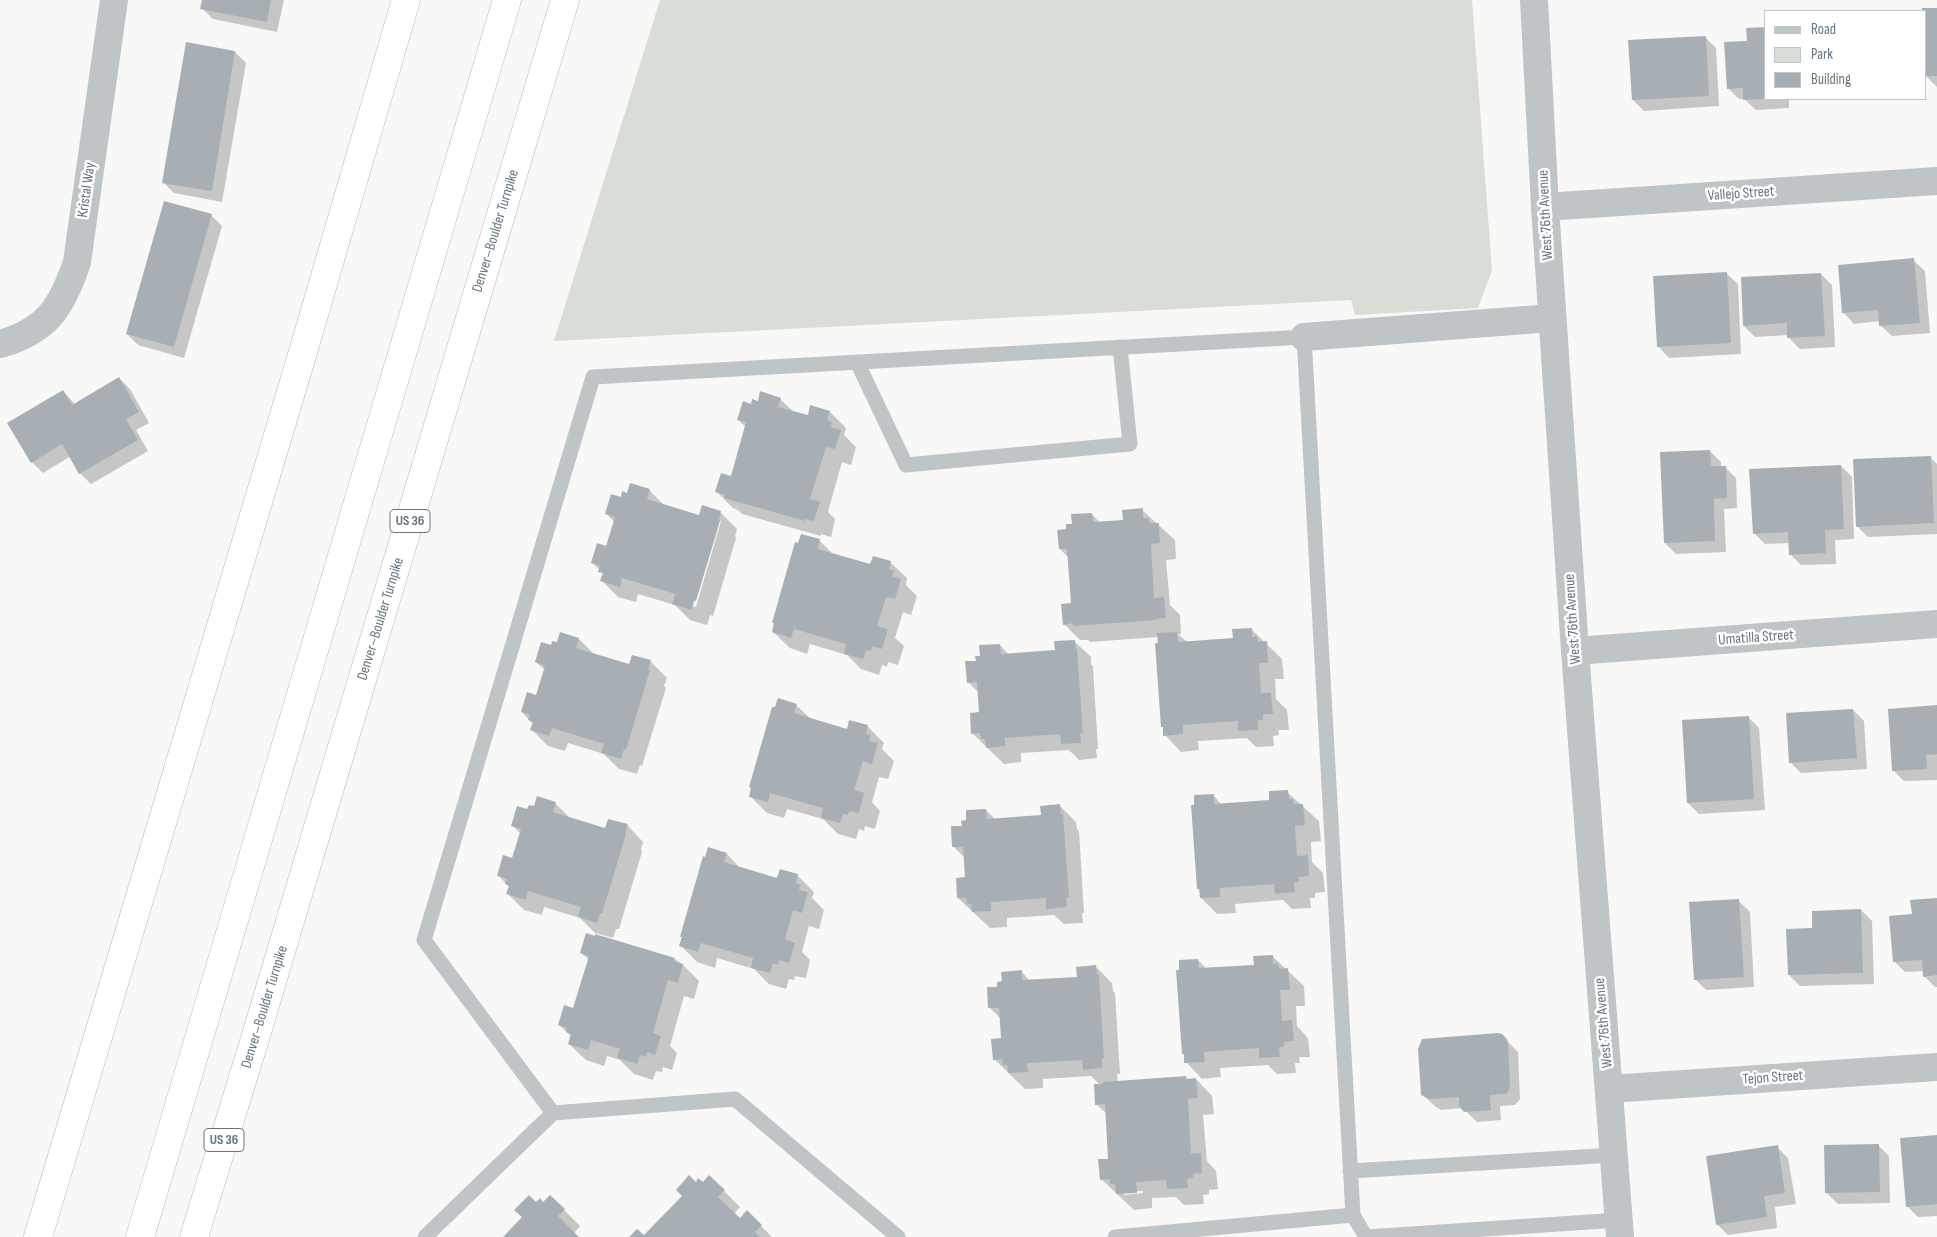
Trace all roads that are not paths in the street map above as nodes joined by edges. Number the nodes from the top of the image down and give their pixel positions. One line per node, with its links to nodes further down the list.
1 (114, 0): 10 (street, Kristal Way)
2 (406, 0): 16 (highway)
3 (507, 0): 26 (highway)
4 (565, 0): 15 (highway, Denver–Boulder Turnpike / US 36)
5 (1534, 0): 7 (street, West 76th Avenue)
6 (1937, 181): 7 (street, Vallejo Street)
7 (1545, 207): 8 (street, West 76th Avenue)
8 (1552, 318): 9 (street); 14 (street, West 76th Avenue)
9 (1304, 337): 11 (lane); 21 (lane)
10 (0, 344)
11 (1120, 347): 12 (lane); 12 (lane)
12 (857, 362): 19 (lane)
13 (1937, 624): 14 (street, Umatilla Street)
14 (1575, 651): 18 (street, West 76th Avenue)
15 (254, 1042): 27 (highway, Denver–Boulder Turnpike / US 36); 28 (highway)
16 (90, 1057): 24 (highway); 25 (highway)
17 (1937, 1067): 18 (street, Tejon Street)
18 (1610, 1089): 20 (street, West 76th Avenue)
19 (553, 1113): 29 (lane); 30 (lane)
20 (1614, 1155): 21 (lane); 23 (street, West 76th Avenue)
21 (1350, 1172): 22 (lane)
22 (1353, 1215): 23 (lane); 31 (lane)
23 (1619, 1229)
24 (21, 1237)
25 (38, 1237)
26 (140, 1237)
27 (194, 1237)
28 (209, 1237)
29 (424, 1237)
30 (898, 1237)
31 (1115, 1237)

